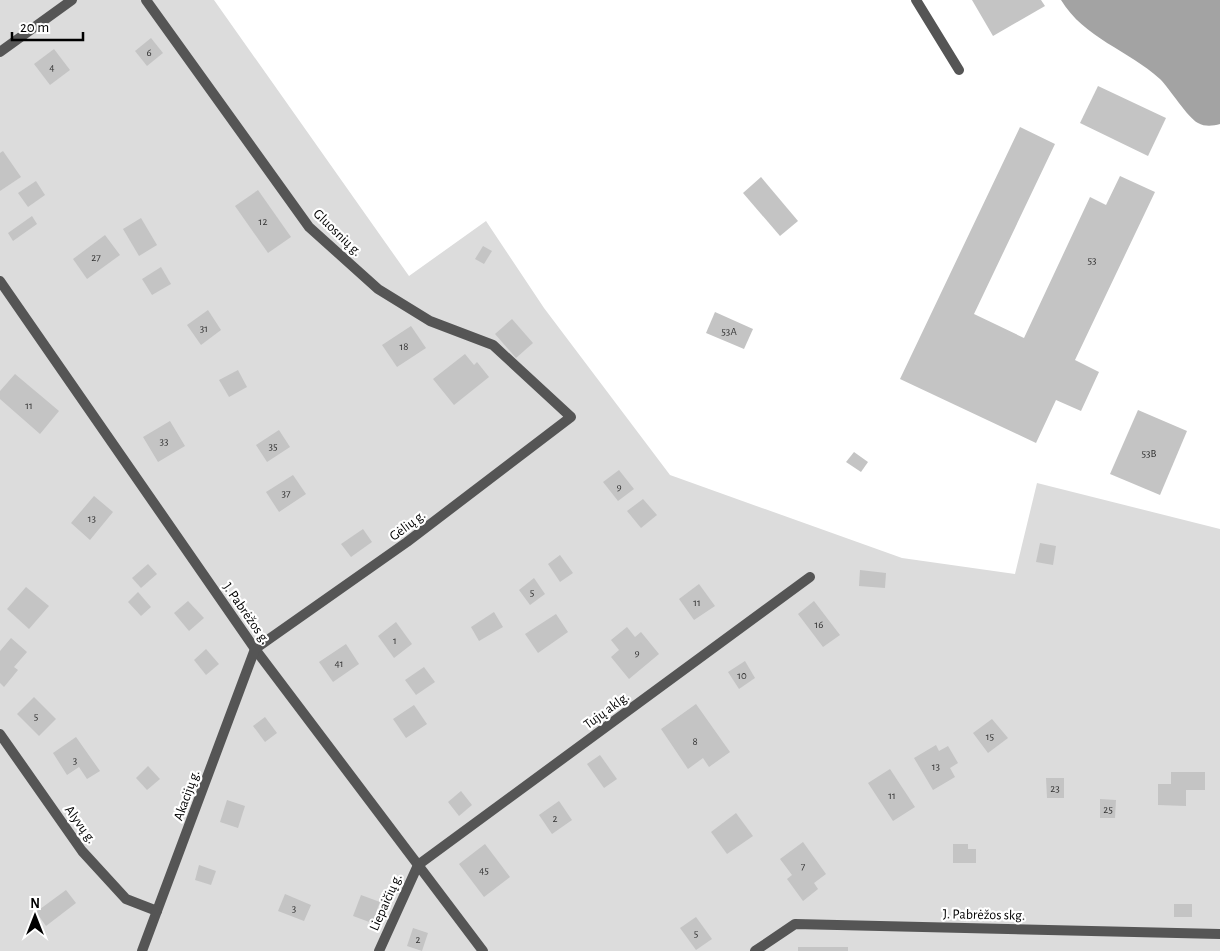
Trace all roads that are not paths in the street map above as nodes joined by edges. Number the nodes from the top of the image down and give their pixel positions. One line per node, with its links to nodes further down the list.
1 (72, 0): 4 (street)
2 (146, 0): 7 (street, Gluosnių g.)
3 (916, 0): 5 (street)
4 (0, 52)
5 (959, 70)
6 (0, 281): 9 (street, J. Pabrėžos g.)
7 (571, 418): 9 (street, Gėlių g.)
8 (810, 577): 11 (street, Tujų aklg.)
9 (255, 649): 11 (street, J. Pabrėžos g.); 12 (street, Akacijų g.)
10 (0, 734): 12 (street, Alyvų g.)
11 (418, 865): 15 (street, Liepaičių g.); 16 (street, J. Pabrėžos g.)
12 (157, 911): 14 (street, Akacijų g.)
13 (1220, 934): 17 (street, J. Pabrėžos skg.)
14 (142, 951)
15 (378, 951)
16 (483, 951)
17 (755, 951)

